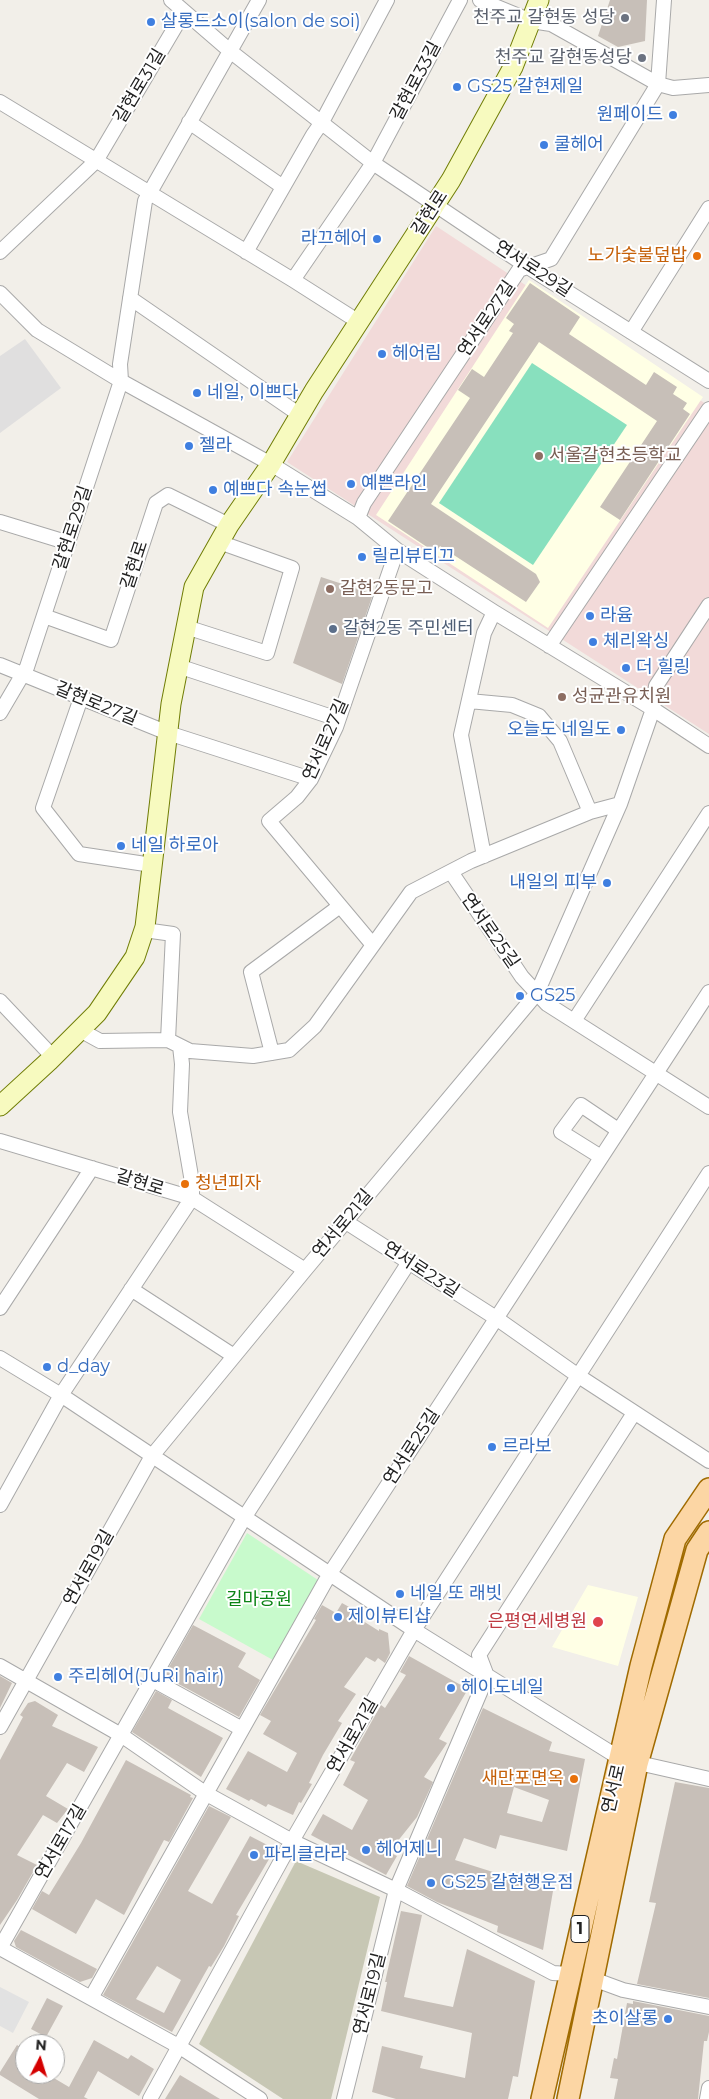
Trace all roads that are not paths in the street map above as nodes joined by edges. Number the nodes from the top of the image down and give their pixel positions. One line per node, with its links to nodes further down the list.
1 (171, 0): 8 (street)
2 (259, 0): 10 (street)
3 (387, 0): 15 (street)
4 (460, 0): 17 (street, 갈현로33길)
5 (480, 0): 9 (street)
6 (539, 0): 9 (main road, 갈현로)
7 (664, 0): 11 (street)
8 (184, 12): 10 (street); 16 (street, 갈현로31길)
9 (531, 21): 11 (street); 20 (main road, 갈현로)
10 (230, 51): 14 (street); 15 (street)
11 (658, 84): 12 (street); 24 (street, 연서로27길)
12 (709, 86)
13 (0, 102): 16 (street)
14 (189, 122): 18 (street); 19 (street)
15 (322, 122): 17 (street); 18 (street)
16 (96, 161): 19 (street); 22 (street)
17 (373, 163): 20 (street); 25 (street)
18 (283, 187): 23 (street)
19 (148, 192): 23 (street); 27 (street, 갈현로29길)
20 (435, 206): 24 (street, 연서로29길); 28 (main road, 갈현로)
21 (709, 208): 29 (street)
22 (0, 252)
23 (246, 252): 25 (street)
24 (528, 267): 29 (street, 연서로29길); 35 (street, 연서로27길)
25 (293, 280): 28 (street)
26 (0, 293): 30 (street)
27 (130, 298): 30 (street, 갈현로29길); 33 (street)
28 (359, 322): 33 (main road, 갈현로)
29 (631, 332): 31 (street, 연서로29길)
30 (121, 381): 34 (street); 39 (street, 갈현로29길)
31 (709, 381)
32 (709, 409): 45 (street)
33 (300, 415): 34 (main road, 갈현로)
34 (271, 464): 35 (street); 37 (main road, 갈현로)
35 (358, 518): 40 (street)
36 (0, 523): 39 (street)
37 (229, 525): 38 (main road, 갈현로); 43 (street, 갈현로)
38 (220, 542): 44 (main road, 갈현로); 44 (street)
39 (69, 543): 43 (street, 갈현로29길)
40 (397, 550): 42 (street); 53 (street, 연서로27길)
41 (709, 604): 51 (street)
42 (494, 612): 45 (street); 50 (street)
43 (44, 616): 48 (street, 갈현로29길)
44 (186, 627): 47 (main road, 갈현로)
45 (549, 646): 51 (street)
46 (0, 665): 48 (street, 갈현로27길)
47 (178, 666): 53 (street); 54 (main road, 갈현로)
48 (23, 674): 49 (street, 갈현로27길); 52 (street)
49 (81, 698): 54 (street, 갈현로27길); 61 (street)
50 (469, 701): 58 (street); 60 (street)
51 (653, 708): 55 (street); 57 (street)
52 (0, 713)
53 (338, 719): 56 (street, 연서로27길)
54 (168, 733): 56 (street); 61 (main road, 갈현로)
55 (709, 746)
56 (311, 779): 63 (street, 연서로27길)
57 (620, 804): 58 (street); 67 (street)
58 (590, 812): 60 (street)
59 (709, 813): 69 (street)
60 (484, 856): 62 (street)
61 (152, 866): 64 (main road, 갈현로)
62 (451, 872): 65 (street); 67 (street, 연서로25길)
63 (340, 906): 65 (street, 연서로27길); 72 (street)
64 (144, 930): 70 (main road, 갈현로); 71 (street, 갈현로)
65 (373, 945): 72 (street)
66 (709, 992): 74 (street)
67 (537, 993): 69 (street, 연서로25길); 83 (street, 연서로21길)
68 (0, 1001): 73 (street)
69 (574, 1020): 74 (street, 연서로25길)
70 (80, 1030): 71 (street); 73 (main road, 갈현로)
71 (174, 1043): 72 (street); 82 (street, 갈현로)
72 (272, 1053)
73 (53, 1057): 75 (main road, 갈현로)
74 (656, 1072): 76 (street, 연서로25길); 77 (street)
75 (0, 1106)
76 (709, 1107)
77 (618, 1130): 79 (street); 79 (street)
78 (0, 1141): 80 (street, 갈현로)
79 (601, 1157): 88 (street)
80 (92, 1168): 82 (street, 갈현로); 87 (street)
81 (709, 1172): 91 (street)
82 (192, 1198): 85 (street, 연서로21길); 86 (street)
83 (346, 1222): 84 (street, 연서로23길); 85 (street, 연서로21길)
84 (409, 1262): 88 (street, 연서로23길); 98 (street)
85 (304, 1270): 89 (street)
86 (132, 1289): 89 (street); 92 (street)
87 (0, 1308)
88 (496, 1318): 91 (street, 연서로23길); 100 (street, 연서로25길)
89 (234, 1356): 94 (street)
90 (0, 1358): 92 (street)
91 (577, 1376): 93 (street, 연서로23길); 101 (street, 연서로21길)
92 (61, 1395): 94 (street); 97 (street)
93 (634, 1412): 95 (street, 연서로23길); 103 (street)
94 (152, 1456): 98 (street); 104 (street, 연서로19길)
95 (709, 1461)
96 (709, 1489): 109 (main road, 연서로 / 1)
97 (0, 1505)
98 (244, 1518): 100 (street); 105 (street)
99 (709, 1532): 109 (main road, 연서로 / 1)
100 (330, 1575): 101 (street); 107 (street)
101 (414, 1630): 103 (street); 112 (street, 연서로21길)
102 (0, 1666): 104 (street)
103 (488, 1676): 109 (street); 113 (street)
104 (26, 1680): 106 (street); 108 (street)
105 (153, 1680): 107 (street); 108 (street)
106 (0, 1728)
107 (242, 1729): 111 (street)
108 (121, 1735): 111 (street); 114 (street, 연서로17길)
109 (629, 1761): 110 (street); 115 (main road, 연서로 / 1); 116 (main road, 연서로 / 1)
110 (709, 1779)
111 (205, 1794): 112 (street); 117 (street)
112 (292, 1841): 113 (street); 119 (street)
113 (396, 1890): 115 (street); 123 (street, 연서로19길)
114 (0, 1948): 117 (street, 연서로17길)
115 (569, 1974): 124 (main road, 연서로 / 1)
116 (593, 1979): 118 (street); 125 (main road, 연서로 / 1)
117 (91, 1998): 119 (street, 연서로17길)
118 (709, 2007)
119 (180, 2047): 121 (street); 122 (street, 연서로17길)
120 (709, 2088): 126 (street)
121 (150, 2099)
122 (260, 2099)
123 (344, 2099)
124 (542, 2099)
125 (568, 2099)
126 (706, 2099)

